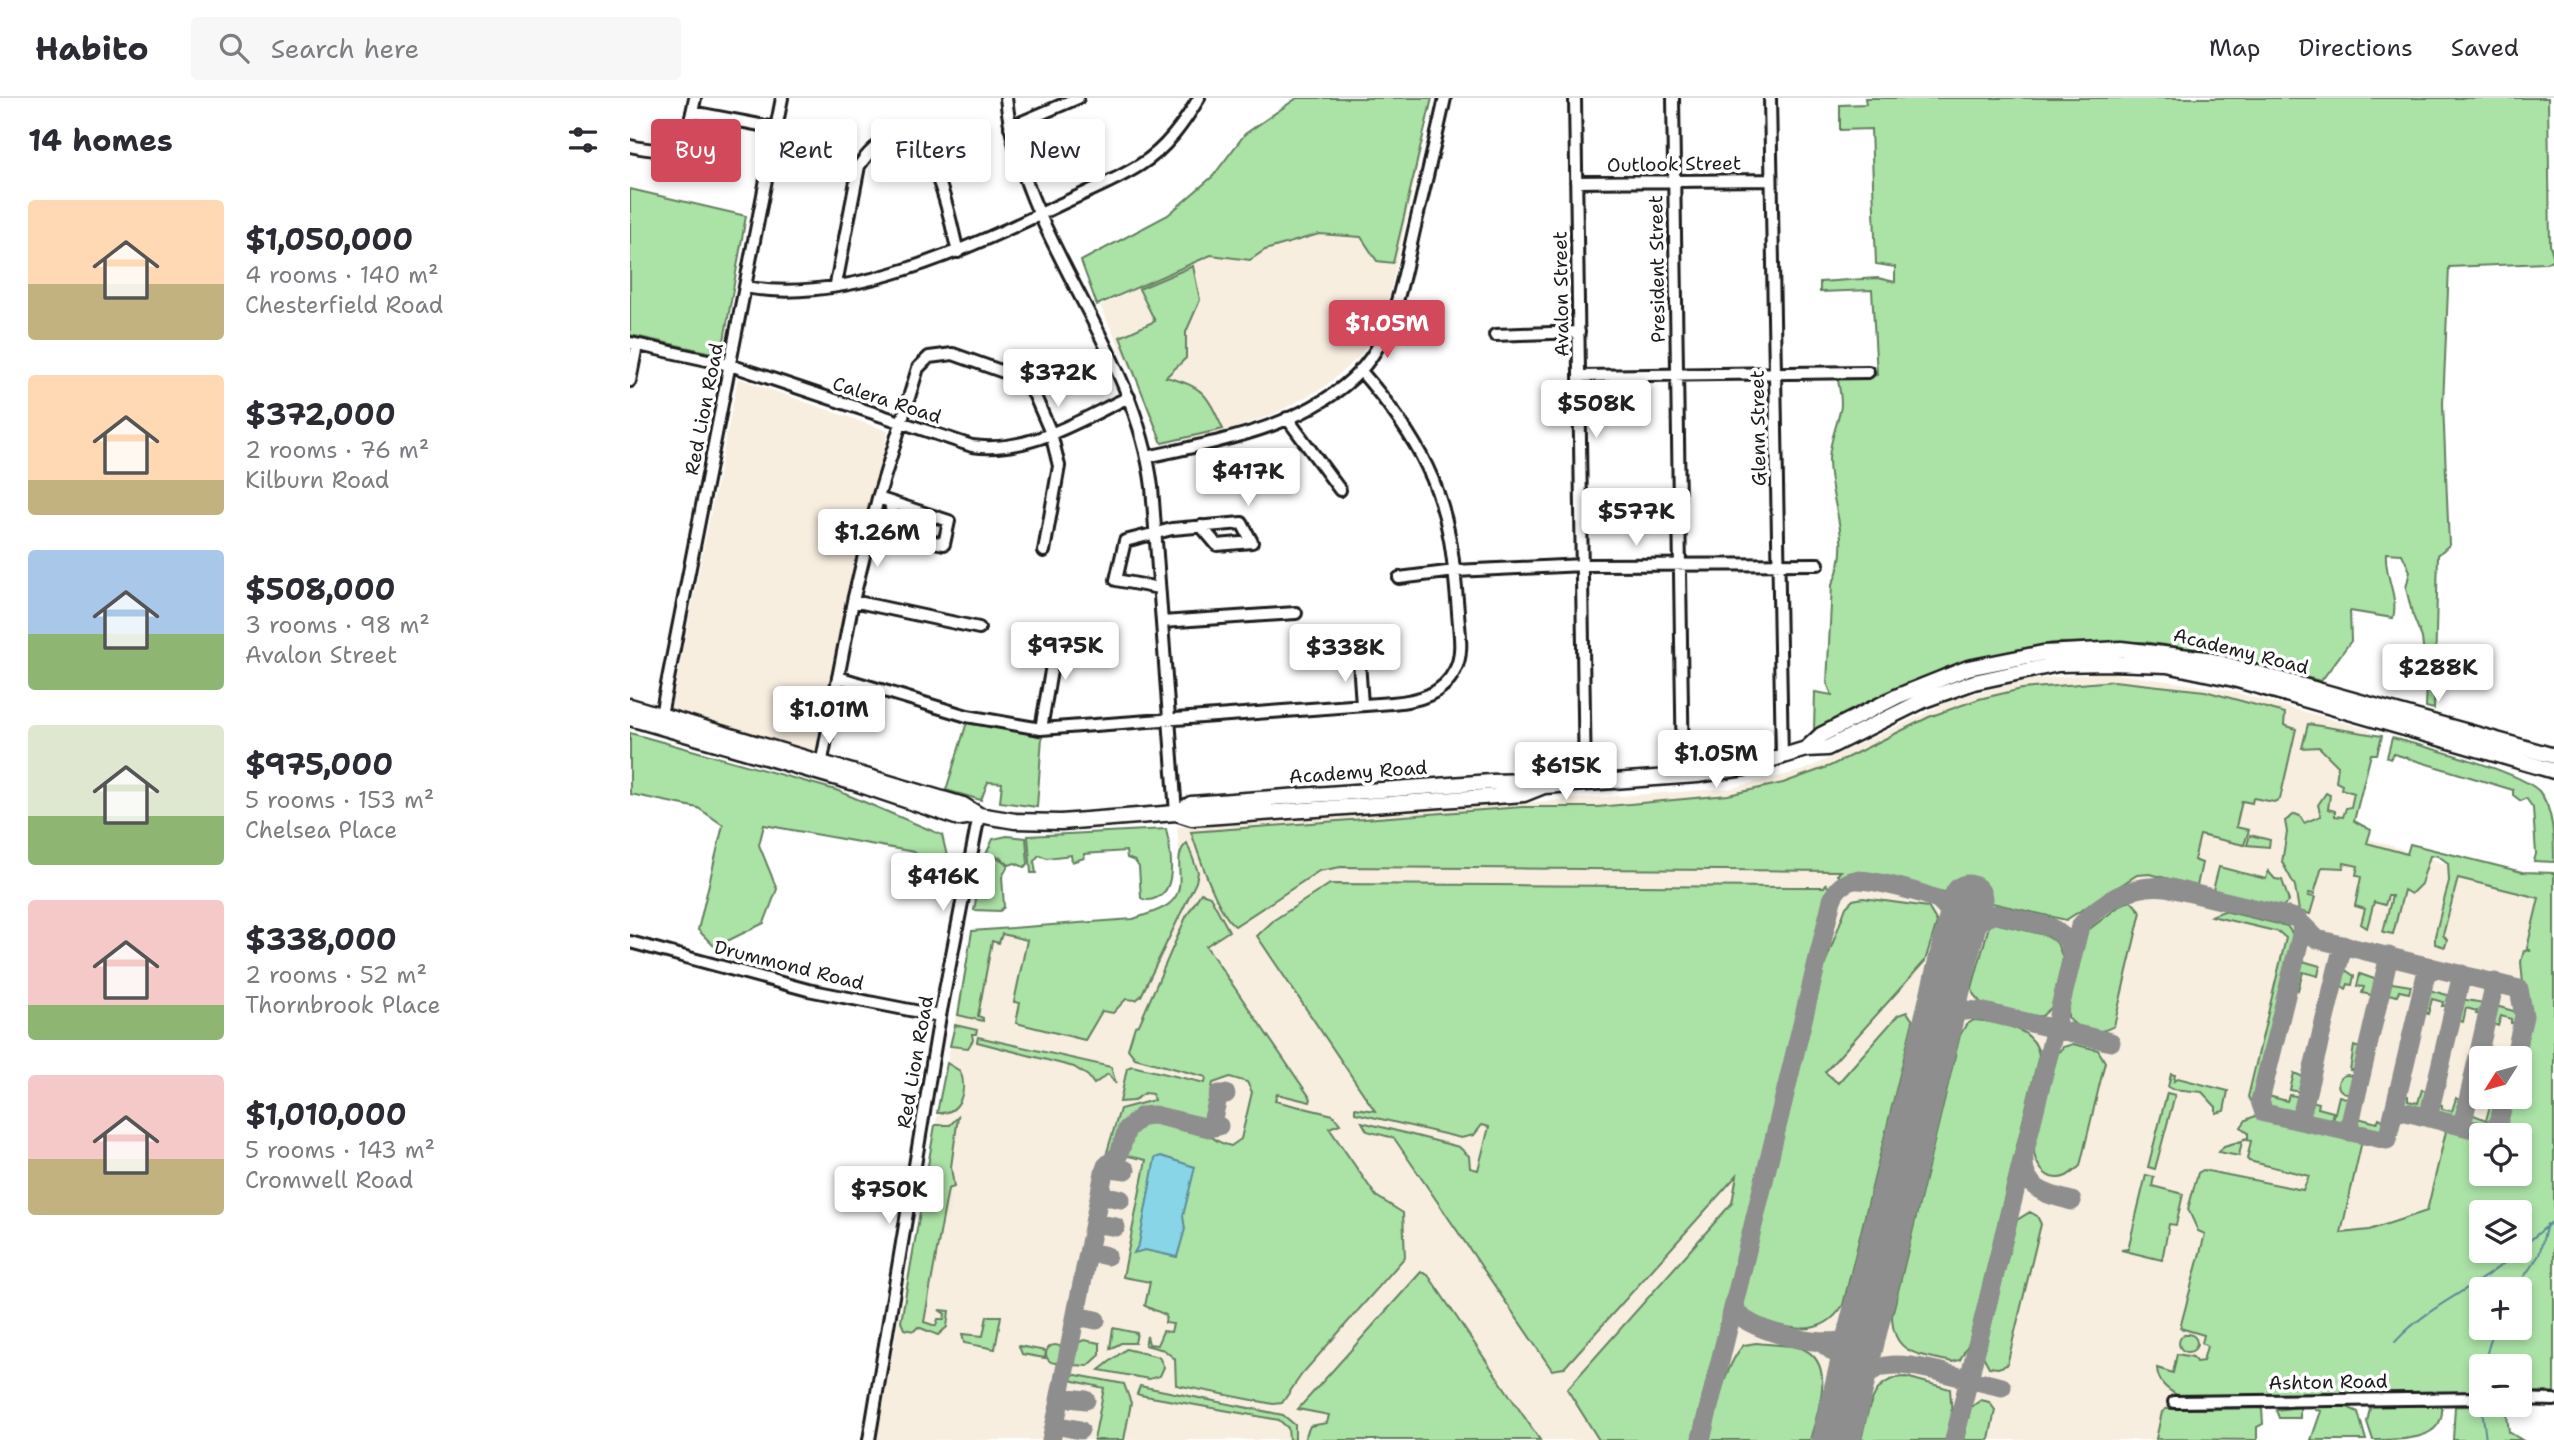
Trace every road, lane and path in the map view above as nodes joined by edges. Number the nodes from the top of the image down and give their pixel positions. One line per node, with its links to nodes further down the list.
1 (695, 98): 10 (street)
2 (782, 98): 11 (street, Red Lion Road)
3 (1006, 98): 12 (street)
4 (1078, 98): 13 (street)
5 (1199, 98): 21 (street)
6 (1445, 98): 29 (street)
7 (1575, 98): 19 (street, Avalon Street)
8 (1672, 98): 20 (street, President Street)
9 (1770, 98): 16 (street, Glenn Street)
10 (692, 112): 14 (street); 15 (street)
11 (778, 119)
12 (1009, 119)
13 (1029, 119)
14 (755, 124)
15 (630, 146)
16 (1772, 180): 20 (street, Outlook Street); 31 (street, Glenn Street)
17 (765, 182): 24 (street, Red Lion Road)
18 (1027, 182): 21 (street)
19 (1576, 182): 20 (street, Outlook Street); 25 (street, Avalon Street)
20 (1673, 182): 32 (street, President Street)
21 (1041, 214): 22 (street); 35 (street)
22 (958, 252): 23 (street); 23 (street)
23 (836, 284): 24 (street)
24 (745, 287): 28 (street, Red Lion Road)
25 (1579, 332): 26 (street); 33 (street, Avalon Street)
26 (1495, 335)
27 (634, 344): 28 (street, Calera Road); 34 (street)
28 (730, 365): 37 (street, Calera Road); 65 (street, Red Lion Road)
29 (1360, 370): 36 (street); 50 (street)
30 (1868, 372): 31 (street)
31 (1774, 373): 32 (street); 46 (street, Glenn Street)
32 (1677, 375): 33 (street); 47 (street, President Street)
33 (1580, 376): 49 (street, Avalon Street)
34 (630, 381)
35 (1129, 397): 38 (street, Calera Road); 39 (street)
36 (1287, 418): 39 (street); 40 (street)
37 (901, 424): 38 (street, Calera Road); 38 (street); 41 (street)
38 (1051, 433): 45 (street)
39 (1147, 457): 44 (street)
40 (1340, 489)
41 (878, 498): 42 (street); 53 (street)
42 (890, 502): 42 (street)
43 (1201, 526): 44 (street)
44 (1156, 534): 52 (street); 52 (street)
45 (1044, 551)
46 (1777, 563): 47 (street); 48 (street); 68 (street, Glenn Street)
47 (1680, 564): 49 (street); 71 (street, President Street)
48 (1818, 564)
49 (1583, 565): 50 (street); 72 (street, Avalon Street)
50 (1455, 571): 51 (street); 61 (street)
51 (1399, 578)
52 (1160, 588): 55 (street)
53 (853, 601): 56 (street); 59 (street)
54 (1296, 613): 55 (street)
55 (1162, 622): 64 (street)
56 (979, 628)
57 (1058, 630): 66 (street)
58 (1359, 661): 61 (street)
59 (838, 677): 66 (street); 69 (street)
60 (2311, 694): 67 (main road, Academy Road); 68 (main road, Academy Road); 70 (main road, Academy Road)
61 (1362, 705): 64 (street)
62 (630, 706): 65 (main road, Academy Road)
63 (630, 718): 65 (main road, Academy Road)
64 (1171, 719): 66 (street); 73 (street)
65 (660, 721): 69 (main road, Academy Road)
66 (1041, 729)
67 (2554, 756)
68 (1782, 758): 71 (main road, Academy Road)
69 (821, 767): 74 (main road, Academy Road)
70 (2554, 771)
71 (1683, 776): 72 (main road, Academy Road)
72 (1585, 783): 73 (main road, Academy Road)
73 (1176, 813): 74 (main road, Academy Road)
74 (979, 815): 76 (street, Red Lion Road)
75 (630, 943): 76 (street, Drummond Road)
76 (940, 1016): 81 (street, Red Lion Road)
77 (2469, 1398): 80 (street, Ashton Road)
78 (2532, 1399): 79 (street)
79 (2554, 1400)
80 (2174, 1402)
81 (869, 1440)

